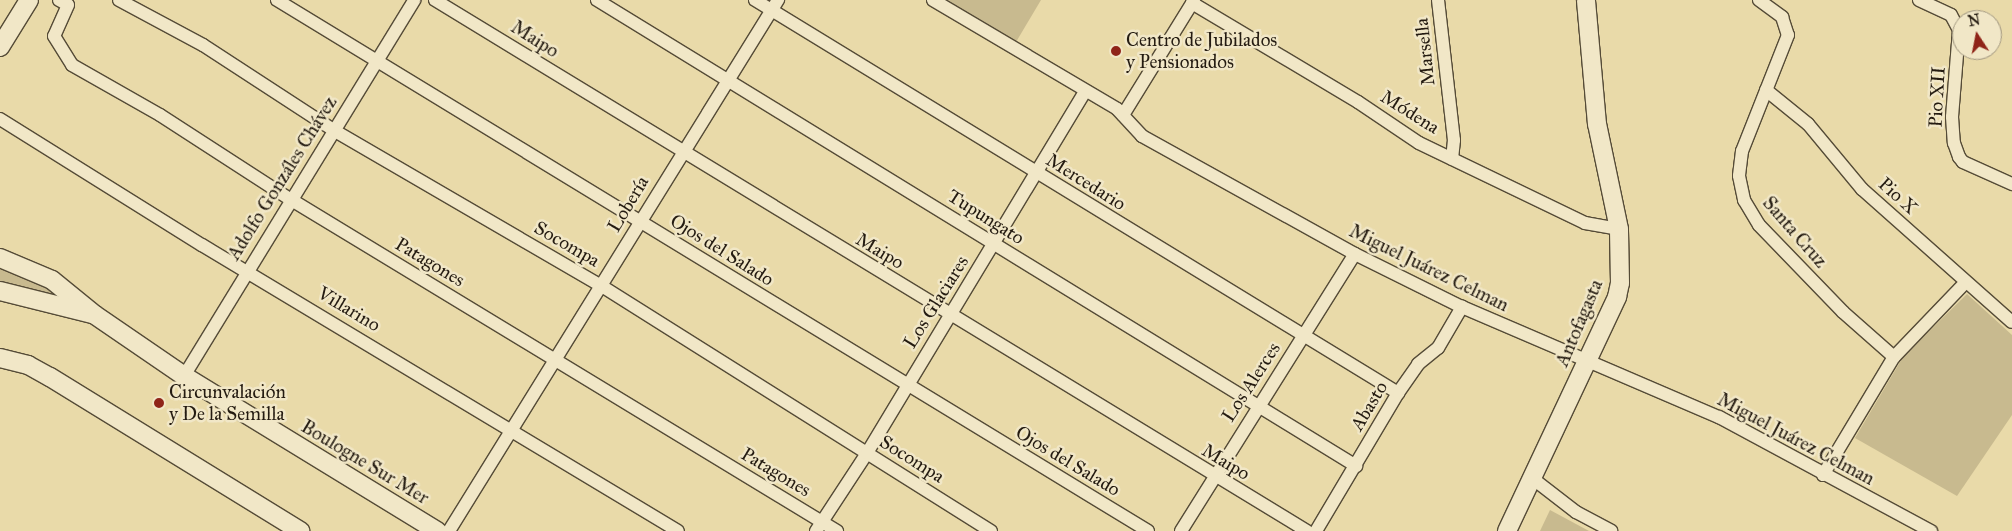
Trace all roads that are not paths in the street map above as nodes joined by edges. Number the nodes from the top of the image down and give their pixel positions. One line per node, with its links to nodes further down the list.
1 (29, 0): 16 (street)
2 (119, 0): 23 (street, Socompa)
3 (277, 0): 17 (street, Ojos del Salado)
4 (414, 0): 17 (street, Adolfo Gonzáles Chávez)
5 (435, 0): 24 (street, Maipo)
6 (598, 0): 18 (street, Tupungato)
7 (755, 0): 15 (street, Mercedario)
8 (933, 0): 20 (street, Miguel Juárez Celman)
9 (1438, 0): 25 (street, Marsella)
10 (1586, 0): 30 (street, Antofagasta)
11 (1759, 0): 19 (street, Santa Cruz)
12 (1919, 0): 27 (street, Pio XII)
13 (66, 2): 28 (street, Patagones)
14 (1193, 2): 21 (street); 25 (street, Módena)
15 (775, 5): 18 (street, Lobería); 26 (street, Mercedario)
16 (0, 47)
17 (376, 60): 23 (street, Adolfo Gonzáles Chávez); 29 (street, Ojos del Salado)
18 (727, 80): 24 (street, Lobería); 31 (street, Tupungato)
19 (1766, 90): 35 (street, Pio X); 43 (street, Santa Cruz)
20 (1085, 92): 21 (street, Miguel Juárez Celman); 26 (street, Los Glaciares)
21 (1123, 115): 32 (street, Miguel Juárez Celman)
22 (0, 119): 34 (street, Villarino)
23 (335, 131): 28 (street, Adolfo Gonzáles Chávez); 36 (street, Socompa)
24 (682, 152): 29 (street, Lobería); 39 (street, Maipo)
25 (1452, 159): 30 (street, Módena)
26 (1036, 173): 31 (street, Los Glaciares); 42 (street, Mercedario)
27 (2012, 184)
28 (290, 199): 34 (street, Adolfo Gonzáles Chávez); 45 (street, Patagones)
29 (639, 221): 36 (street, Lobería); 48 (street, Ojos del Salado)
30 (1619, 228): 46 (street, Antofagasta)
31 (994, 244): 39 (street, Los Glaciares); 50 (street, Tupungato)
32 (1355, 254): 38 (street, Miguel Juárez Celman); 42 (street, Los Alerces)
33 (0, 258): 40 (street, Boulogne Sur Mer)
34 (246, 270): 47 (street, Adolfo Gonzáles Chávez); 51 (street, Villarino)
35 (1965, 282): 41 (street, Pio X); 43 (street)
36 (600, 285): 45 (street, Lobería); 52 (street, Socompa)
37 (0, 291): 40 (street, Boulogne Sur Mer)
38 (1462, 307): 46 (street, Miguel Juárez Celman); 49 (street, Abasto)
39 (949, 314): 48 (street, Los Glaciares); 55 (street, Maipo)
40 (95, 315): 47 (street, Boulogne Sur Mer)
41 (2012, 322)
42 (1302, 337): 49 (street, Mercedario); 50 (street, Los Alerces)
43 (1894, 357): 54 (street)
44 (0, 358): 58 (street)
45 (556, 361): 51 (street, Lobería); 57 (street, Patagones)
46 (1586, 362): 54 (street, Miguel Juárez Celman); 56 (street, Antofagasta)
47 (184, 376): 59 (street, Boulogne Sur Mer)
48 (906, 385): 52 (street, Los Glaciares); 64 (street, Ojos del Salado)
49 (1398, 393): 53 (street, Abasto)
50 (1258, 405): 53 (street, Tupungato); 55 (street, Los Alerces)
51 (513, 429): 60 (street, Lobería); 61 (street, Villarino)
52 (867, 453): 57 (street, Los Glaciares); 63 (street, Socompa)
53 (1356, 466): 67 (street, Abasto)
54 (1823, 475): 70 (street, Miguel Juárez Celman)
55 (1214, 477): 65 (street, Los Alerces); 66 (street, Maipo)
56 (1532, 478): 68 (street, Antofagasta); 69 (street)
57 (819, 526): 62 (street, Patagones)
58 (300, 531)
59 (436, 531)
60 (449, 531)
61 (678, 531)
62 (837, 531)
63 (991, 531)
64 (1148, 531)
65 (1181, 531)
66 (1307, 531)
67 (1316, 531)
68 (1507, 531)
69 (1611, 531)
70 (1931, 531)

